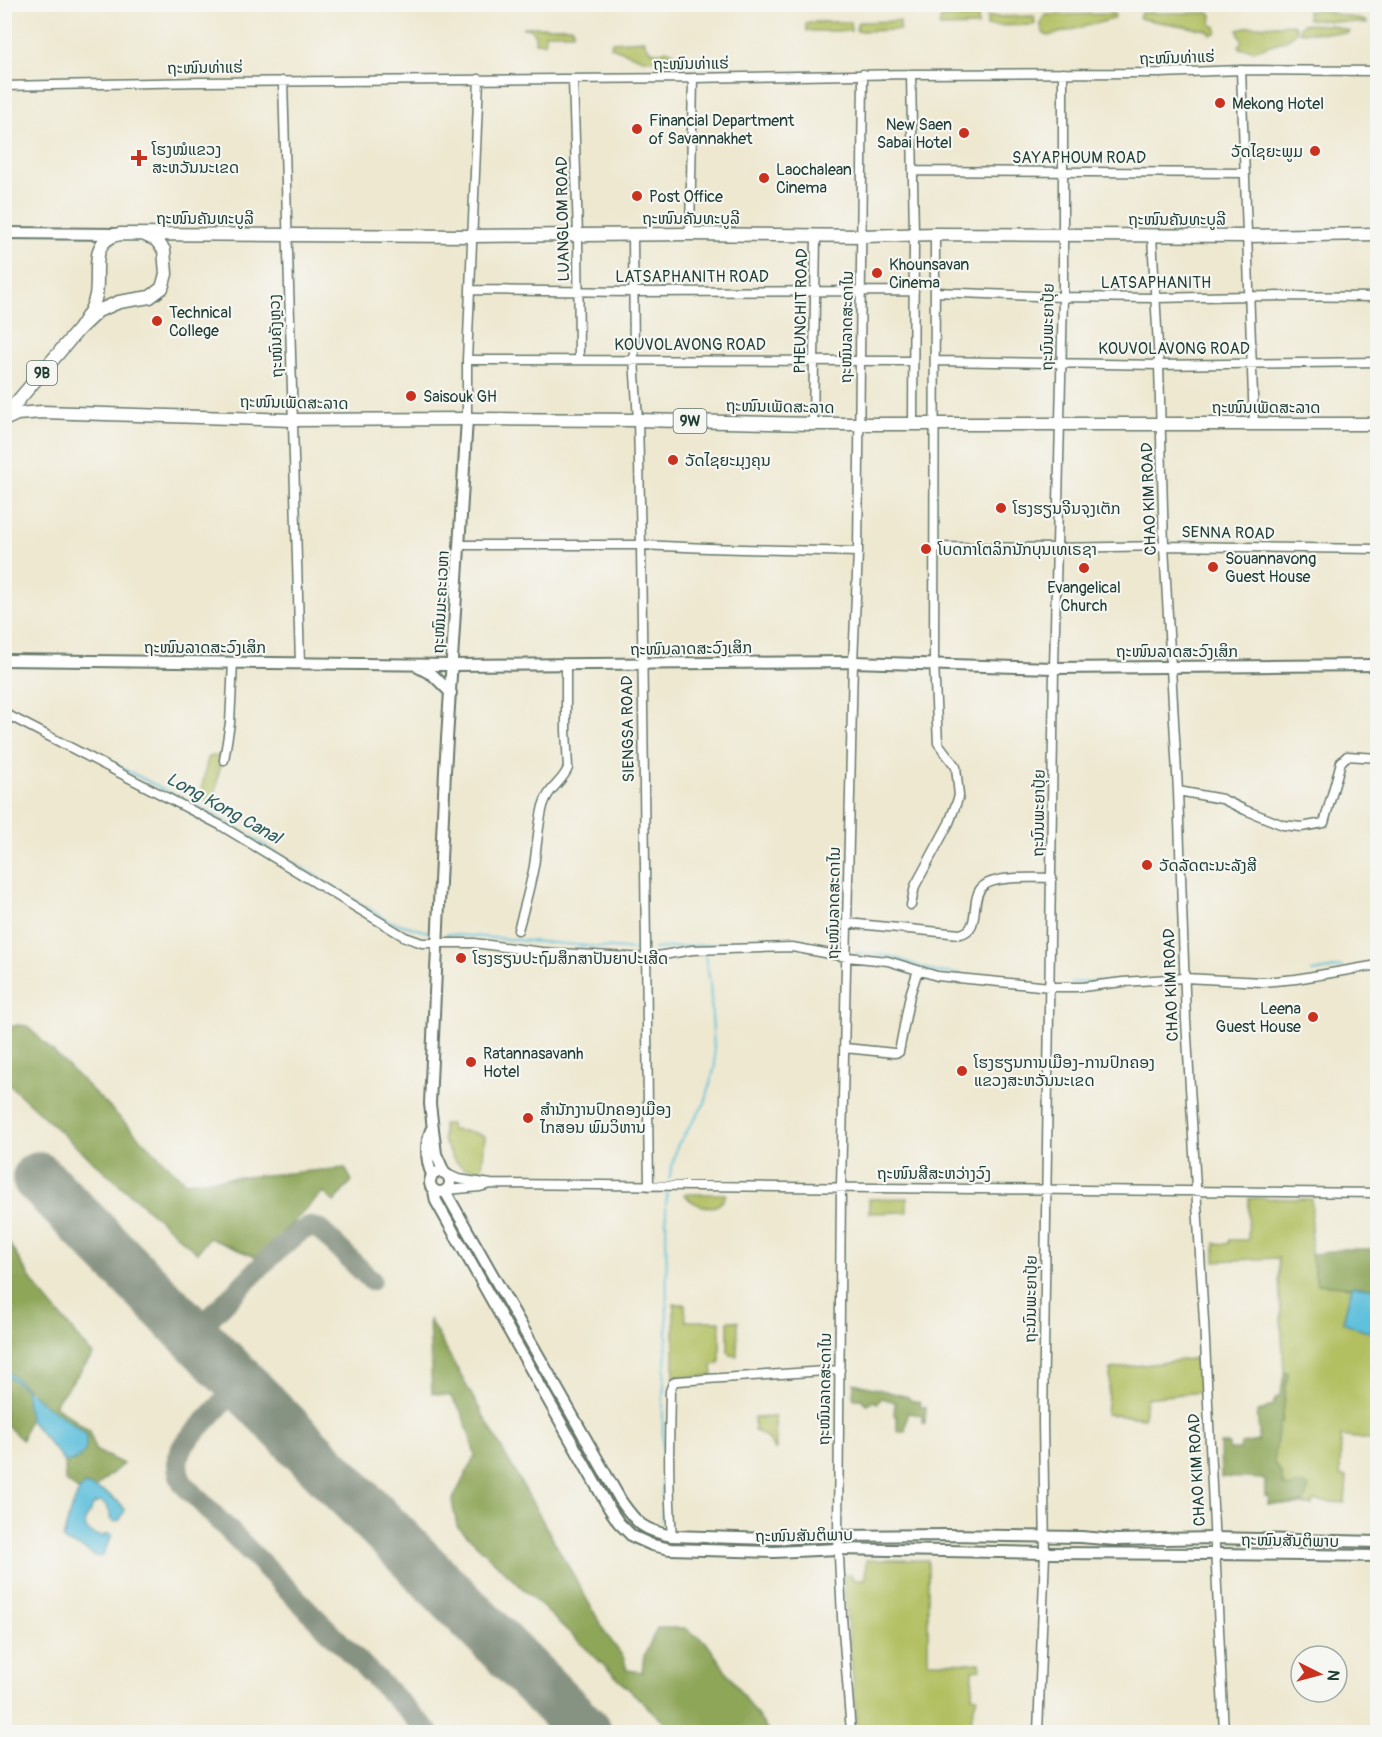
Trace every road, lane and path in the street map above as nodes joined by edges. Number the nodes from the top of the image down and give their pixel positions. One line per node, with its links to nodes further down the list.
1 (1241, 69): 2 (street, ຖະໜົນທ່າແຮ່); 3 (street, ຖະໜົນທ່າແຮ່); 13 (street)
2 (1377, 71)
3 (1063, 73): 5 (street, ຖະໜົນທ່າແຮ່); 12 (street, ຖະນົນພະຍາປຸ້ຍ)
4 (863, 74): 5 (street, ຖະໜົນທ່າແຮ່); 6 (street, ຖະໜົນທ່າແຮ່); 27 (street, ຖະໜົນລາດສະດາໄນ)
5 (911, 74): 11 (street)
6 (693, 78): 8 (street, ຖະໜົນທ່າແຮ່); 19 (street)
7 (480, 79): 8 (street, ຖະໜົນທ່າແຮ່); 9 (street, ຖະໜົນທ່າແຮ່); 25 (street, ຖະໜົນມະຄະເວຫາ)
8 (573, 79): 23 (street, LUANGLOM ROAD)
9 (282, 81): 10 (street, ຖະໜົນທ່າແຮ່); 18 (street, ຖະໜົນຄັງຫຼວງ)
10 (4, 86)
11 (913, 171): 12 (street, SAYAPHOUM ROAD); 20 (street)
12 (1062, 172): 13 (street, SAYAPHOUM ROAD); 28 (street, ຖະນົນພະຍາປຸ້ຍ)
13 (1245, 173): 30 (street)
14 (4, 233): 15 (street, ຖະໜົນຄັນທະບູລີ)
15 (74, 233): 16 (street, ຖະໜົນຄັນທະບູລີ); 31 (street)
16 (120, 234): 17 (main road, ຖະໜົນຄັນທະບູລີ); 31 (main road)
17 (141, 234): 18 (main road, ຖະໜົນຄັນທະບູລີ); 43 (main road, 9B)
18 (287, 234): 25 (main road, ຖະໜົນຄັນທະບູລີ); 59 (street, ຖະໜົນຄັງຫຼວງ)
19 (690, 234): 24 (main road, ຖະໜົນຄັນທະບູລີ); 26 (main road, ຖະໜົນຄັນທະບູລີ)
20 (914, 234): 21 (main road, ຖະໜົນຄັນທະບູລີ); 27 (main road, ຖະໜົນຄັນທະບູລີ); 35 (street)
21 (935, 234): 28 (main road, ຖະໜົນຄັນທະບູລີ); 38 (street)
22 (1377, 234): 30 (main road, ຖະໜົນຄັນທະບູລີ)
23 (578, 235): 24 (main road, ຖະໜົນຄັນທະບູລີ); 25 (main road, ຖະໜົນຄັນທະບູລີ); 33 (street, LUANGLOM ROAD)
24 (633, 235): 36 (street, SIENGSA ROAD)
25 (472, 236): 32 (street, ຖະໜົນມະຄະເວຫາ)
26 (816, 236): 27 (main road, ຖະໜົນຄັນທະບູລີ); 34 (street, PHEUNCHIT ROAD)
27 (862, 236): 37 (street, ຖະໜົນລາດສະດາໄນ)
28 (1062, 236): 29 (main road, ຖະໜົນຄັນທະບູລີ); 40 (street, ຖະນົນພະຍາປຸ້ຍ)
29 (1152, 236): 30 (main road, ຖະໜົນຄັນທະບູລີ); 42 (street, CHAO KIM ROAD)
30 (1247, 236): 39 (street)
31 (97, 258): 43 (main road, 9B)
32 (470, 290): 33 (street, LATSAPHANITH ROAD); 47 (street, ຖະໜົນມະຄະເວຫາ)
33 (579, 291): 36 (street, LATSAPHANITH ROAD); 44 (street, LUANGLOM ROAD)
34 (814, 291): 36 (street, LATSAPHANITH ROAD); 37 (street, LATSAPHANITH ROAD); 46 (street, PHEUNCHIT ROAD)
35 (914, 291): 37 (street, LATSAPHANITH ROAD); 49 (street)
36 (632, 292): 45 (street, SIENGSA ROAD)
37 (862, 292): 48 (street, ຖະໜົນລາດສະດາໄນ)
38 (935, 292): 40 (street, LATSAPHANITH); 50 (street)
39 (1249, 296): 41 (street, LATSAPHANITH); 42 (street, LATSAPHANITH); 51 (street)
40 (1063, 297): 42 (street, LATSAPHANITH); 53 (street, ຖະນົນພະຍາປຸ້ຍ)
41 (1377, 297)
42 (1156, 298): 54 (street, CHAO KIM ROAD)
43 (79, 329): 55 (main road, 9B)
44 (579, 359): 45 (street, KOUVOLAVONG ROAD); 47 (street, KOUVOLAVONG ROAD)
45 (634, 359): 46 (street, KOUVOLAVONG ROAD); 60 (street, SIENGSA ROAD)
46 (814, 359): 48 (street, KOUVOLAVONG ROAD); 64 (street, PHEUNCHIT ROAD)
47 (467, 360): 58 (street, ຖະໜົນມະຄະເວຫາ)
48 (860, 360): 49 (street, KOUVOLAVONG ROAD); 61 (street, ຖະໜົນລາດສະດາໄນ)
49 (914, 361): 65 (street)
50 (935, 361): 53 (street, KOUVOLAVONG ROAD); 62 (street)
51 (1252, 362): 52 (street, KOUVOLAVONG ROAD); 54 (street, KOUVOLAVONG ROAD); 67 (street)
52 (1377, 362)
53 (1062, 363): 54 (street, KOUVOLAVONG ROAD); 66 (street, ຖະນົນພະຍາປຸ້ຍ)
54 (1159, 364): 63 (street, CHAO KIM ROAD)
55 (32, 385): 56 (main road); 57 (main road, 9B)
56 (42, 412): 57 (main road, ຖະໜົນເພັດສະລາດ / 9W); 59 (main road, ຖະໜົນເພັດສະລາດ / 9W)
57 (4, 419)
58 (467, 419): 59 (main road, ຖະໜົນເພັດສະລາດ / 9W); 60 (main road, ຖະໜົນເພັດສະລາດ / 9W); 69 (street, ຖະໜົນມະຄະເວຫາ)
59 (292, 420): 79 (street, ຖະໜົນຄັງຫຼວງ)
60 (638, 420): 64 (main road, ຖະໜົນເພັດສະລາດ / 9W); 70 (street, SIENGSA ROAD)
61 (859, 423): 64 (main road, ຖະໜົນເພັດສະລາດ / 9W); 65 (main road, ຖະໜົນເພັດສະລາດ / 9W); 75 (street, ຖະໜົນລາດສະດາໄນ)
62 (935, 423): 65 (main road, ຖະໜົນເພັດສະລາດ / 9W); 66 (main road, ຖະໜົນເພັດສະລາດ / 9W); 72 (street)
63 (1160, 423): 66 (main road, ຖະໜົນເພັດສະລາດ / 9W); 67 (main road, ຖະໜົນເພັດສະລາດ / 9W); 71 (street, CHAO KIM ROAD)
64 (813, 424)
65 (913, 424)
66 (1060, 424): 73 (street, ຖະນົນພະຍາປຸ້ຍ)
67 (1254, 424): 68 (main road, ຖະໜົນເພັດສະລາດ / 9W)
68 (1377, 424)
69 (459, 545): 70 (street); 84 (street, ຖະໜົນມະຄະເວຫາ)
70 (641, 545): 75 (street); 82 (street, SIENGSA ROAD)
71 (1164, 546): 73 (street, SENNA ROAD); 74 (street, SENNA ROAD); 86 (street, CHAO KIM ROAD)
72 (934, 547): 73 (street, SENNA ROAD); 80 (street)
73 (1057, 548): 87 (street, ຖະນົນພະຍາປຸ້ຍ)
74 (1377, 549)
75 (858, 552): 78 (street, ຖະໜົນລາດສະດາໄນ)
76 (4, 660): 77 (street, ຖະໜົນລາດສະວົງເສິກ)
77 (233, 662): 79 (street, ຖະໜົນລາດສະວົງເສິກ); 91 (street)
78 (853, 662): 80 (street, ຖະໜົນລາດສະວົງເສິກ); 82 (street, ຖະໜົນລາດສະວົງເສິກ); 95 (street, ຖະໜົນລາດສະດາໄນ)
79 (300, 663): 83 (street, ຖະໜົນລາດສະວົງເສິກ)
80 (934, 663): 87 (street, ຖະໜົນລາດສະວົງເສິກ); 94 (street)
81 (566, 664): 82 (street, ຖະໜົນລາດສະວົງເສິກ); 84 (street, ຖະໜົນລາດສະວົງເສິກ); 96 (street)
82 (641, 664): 99 (street, SIENGSA ROAD)
83 (409, 665): 84 (street, ຖະໜົນລາດສະວົງເສິກ); 88 (street)
84 (452, 665): 88 (street, ຖະໜົນມະຄະເວຫາ)
85 (1377, 665): 86 (street, ຖະໜົນລາດສະວົງເສິກ)
86 (1172, 666): 87 (street, ຖະໜົນລາດສະວົງເສິກ); 92 (street, CHAO KIM ROAD)
87 (1054, 668): 93 (street, ຖະນົນພະຍາປຸ້ຍ)
88 (451, 693): 97 (street, ຖະໜົນມະຄະເວຫາ)
89 (4, 713): 97 (street)
90 (1377, 758): 92 (street)
91 (224, 760)
92 (1178, 791): 102 (street, CHAO KIM ROAD)
93 (1052, 878): 95 (street); 103 (street, ຖະນົນພະຍາປຸ້ຍ)
94 (910, 905)
95 (847, 923): 98 (street, ຖະໜົນລາດສະດາໄນ)
96 (518, 930)
97 (436, 943): 99 (street); 105 (street, ຖະໜົນມະຄະເວຫາ)
98 (847, 957): 99 (street); 101 (street); 104 (street, ຖະໜົນລາດສະດາໄນ)
99 (646, 958): 109 (street, SIENGSA ROAD)
100 (1377, 965): 102 (street)
101 (918, 970): 103 (street); 104 (street)
102 (1184, 978): 103 (street); 112 (street, CHAO KIM ROAD)
103 (1050, 987): 111 (street, ຖະນົນພະຍາປຸ້ຍ)
104 (845, 1048): 110 (street, ຖະໜົນລາດສະດາໄນ)
105 (433, 1126): 106 (street, ຖະໜົນມະຄະເວຫາ); 107 (street)
106 (445, 1173): 107 (street); 108 (street); 113 (street)
107 (432, 1175): 113 (street)
108 (491, 1184): 109 (street, ຖະໜົນສີສະຫວ່າງວົງ); 113 (street)
109 (649, 1186): 110 (street, ຖະໜົນສີສະຫວ່າງວົງ)
110 (842, 1187): 111 (street, ຖະໜົນສີສະຫວ່າງວົງ); 115 (street, ຖະໜົນລາດສະດາໄນ)
111 (1047, 1188): 112 (street, ຖະໜົນສີສະຫວ່າງວົງ); 118 (street, ຖະນົນພະຍາປຸ້ຍ)
112 (1197, 1190): 114 (street, ຖະໜົນສີສະຫວ່າງວົງ); 119 (street, CHAO KIM ROAD)
113 (442, 1191): 116 (street, ຖະໜົນສັນຕິພາບ); 121 (street, ຖະໜົນສັນຕິພາບ)
114 (1377, 1193)
115 (840, 1370): 116 (street); 117 (street, ຖະໜົນລາດສະດາໄນ)
116 (672, 1536): 117 (street, ຖະໜົນສັນຕິພາບ)
117 (838, 1536): 118 (street, ຖະໜົນສັນຕິພາບ); 121 (street, ຖະໜົນລາດສະດາໄນ)
118 (1044, 1537): 119 (street, ຖະໜົນສັນຕິພາບ); 122 (street, ຖະນົນພະຍາປຸ້ຍ)
119 (1214, 1538): 120 (street, ຖະໜົນສັນຕິພາບ); 123 (street, CHAO KIM ROAD)
120 (1377, 1542)
121 (838, 1549): 122 (street, ຖະໜົນສັນຕິພາບ); 125 (street, ຖະໜົນລາດສະດາໄນ)
122 (1045, 1553): 123 (street, ຖະໜົນສັນຕິພາບ); 126 (street, ຖະນົນພະຍາປຸ້ຍ)
123 (1215, 1554): 124 (street, ຖະໜົນສັນຕິພາບ); 127 (street, CHAO KIM ROAD)
124 (1377, 1556)
125 (851, 1732)
126 (1038, 1732)
127 (1224, 1732)

